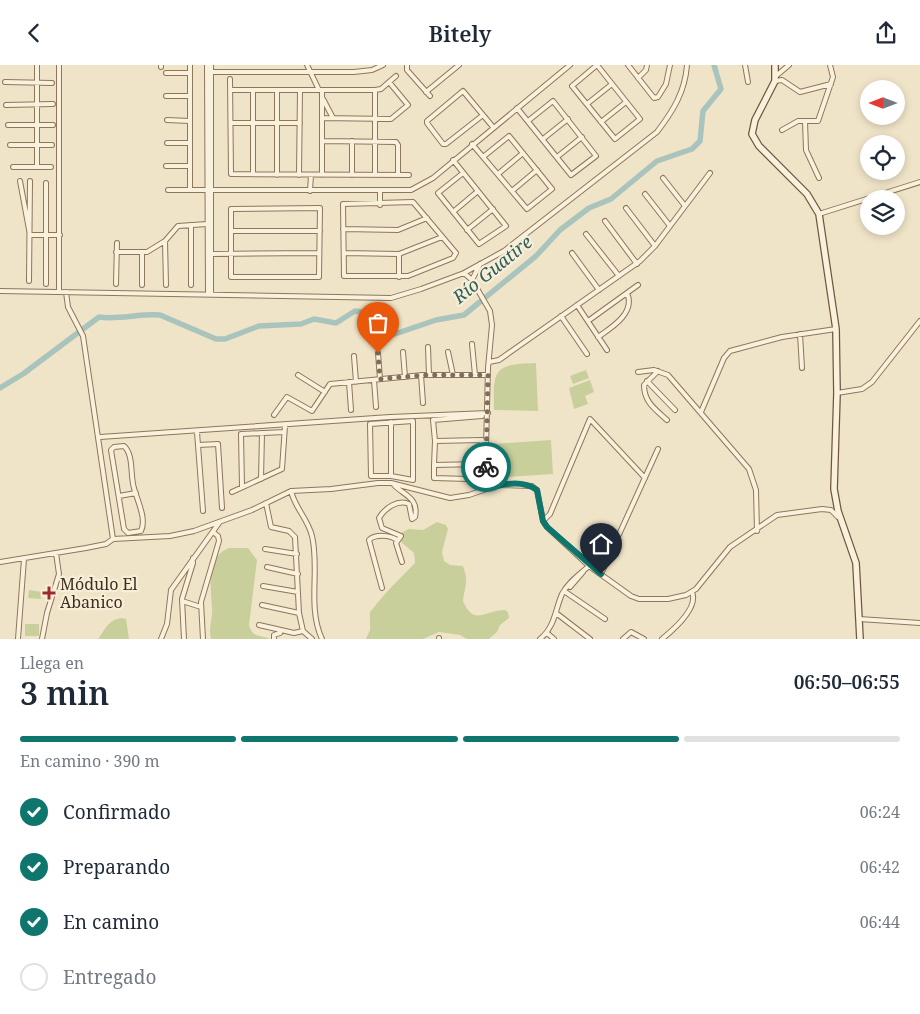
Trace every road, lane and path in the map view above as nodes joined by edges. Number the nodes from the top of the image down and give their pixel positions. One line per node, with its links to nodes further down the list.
1 (37, 65): 35 (street)
2 (59, 65): 141 (street)
3 (190, 65): 28 (street)
4 (207, 65): 22 (street)
5 (211, 65): 22 (street)
6 (256, 65): 23 (street)
7 (306, 65): 24 (street); 25 (street)
8 (340, 65): 26 (street)
9 (383, 65): 26 (street)
10 (407, 65): 46 (street)
11 (459, 65): 46 (street)
12 (570, 65): 56 (street)
13 (597, 65): 38 (street); 54 (street)
14 (628, 65): 30 (street)
15 (647, 65): 30 (street)
16 (670, 65): 30 (street)
17 (687, 65): 154 (street)
18 (745, 65): 34 (street)
19 (775, 65): 31 (main road)
20 (789, 65): 31 (street)
21 (830, 65): 39 (street)
22 (209, 72): 23 (street); 117 (street)
23 (256, 72): 24 (street)
24 (304, 72): 25 (street)
25 (311, 72): 26 (street); 44 (street)
26 (340, 72)
27 (166, 73): 28 (street)
28 (190, 73): 48 (street)
29 (396, 76): 37 (street)
30 (638, 78)
31 (776, 78): 39 (street); 128 (main road)
32 (230, 79): 40 (street)
33 (5, 82): 35 (street)
34 (748, 82)
35 (37, 83): 36 (street); 52 (street)
36 (52, 83)
37 (389, 83): 45 (street); 60 (street)
38 (612, 84): 51 (street); 54 (street)
39 (831, 84): 65 (street)
40 (231, 90): 41 (street); 67 (street)
41 (253, 90): 42 (street); 68 (street)
42 (277, 90): 43 (street); 69 (street)
43 (300, 90): 44 (street); 70 (street)
44 (321, 90): 45 (street); 49 (street)
45 (375, 90): 60 (street)
46 (426, 91): 50 (street)
47 (166, 96): 48 (street)
48 (190, 96): 63 (street)
49 (322, 96): 58 (street); 59 (street)
50 (430, 96)
51 (626, 102): 66 (street); 66 (street)
52 (37, 104): 53 (street); 55 (street); 72 (street)
53 (53, 104)
54 (587, 104): 66 (street)
55 (6, 105)
56 (517, 107): 64 (street); 74 (street)
57 (483, 115): 57 (street); 74 (street)
58 (322, 118): 59 (street); 78 (street)
59 (333, 118): 60 (street)
60 (375, 119): 80 (street)
61 (568, 119): 64 (street); 76 (street); 77 (street)
62 (166, 120): 63 (street)
63 (190, 121): 82 (street)
64 (528, 121): 77 (street)
65 (805, 121): 75 (street); 110 (street)
66 (601, 122)
67 (231, 123): 68 (street); 100 (street)
68 (254, 123): 69 (street); 100 (street)
69 (278, 123): 70 (street); 101 (street)
70 (300, 123): 102 (street)
71 (8, 125): 72 (street)
72 (37, 125): 73 (street); 86 (street)
73 (53, 125)
74 (493, 127): 83 (street)
75 (782, 130)
76 (582, 137): 89 (street); 89 (street)
77 (542, 139): 89 (street)
78 (322, 141): 79 (street); 104 (street)
79 (352, 141): 80 (street); 105 (street)
80 (375, 141): 106 (street); 107 (street)
81 (167, 143): 82 (street)
82 (190, 143): 92 (street)
83 (472, 144): 88 (street); 90 (street)
84 (10, 145): 86 (street)
85 (52, 145): 86 (street)
86 (37, 146): 94 (street)
87 (523, 153): 88 (street); 96 (street); 99 (street)
88 (483, 157): 99 (street)
89 (557, 157)
90 (453, 160): 97 (street); 119 (street)
91 (166, 166): 92 (street)
92 (190, 166): 116 (street)
93 (13, 167): 94 (street)
94 (37, 167): 95 (street)
95 (51, 167)
96 (537, 171): 121 (street); 121 (street)
97 (463, 173): 120 (street); 127 (street)
98 (710, 173): 124 (street)
99 (498, 174): 121 (street)
100 (253, 175): 101 (street)
101 (277, 175): 102 (street)
102 (299, 175): 103 (street)
103 (311, 175): 104 (street); 118 (street)
104 (322, 175): 105 (street)
105 (352, 175): 106 (street)
106 (375, 175): 107 (street)
107 (398, 175): 108 (street)
108 (409, 175)
109 (663, 178): 124 (street)
110 (819, 178)
111 (20, 181): 139 (street)
112 (30, 181): 139 (street)
113 (46, 183): 140 (street)
114 (920, 183): 128 (street)
115 (168, 190): 116 (street)
116 (190, 190): 117 (street)
117 (209, 190): 118 (street); 132 (street); 151 (street)
118 (310, 191): 119 (street)
119 (380, 191): 123 (street)
120 (478, 191): 126 (street); 127 (street)
121 (512, 191)
122 (645, 194): 133 (street)
123 (380, 205): 129 (street); 134 (street)
124 (685, 206): 133 (street)
125 (626, 208): 145 (street)
126 (493, 209): 135 (street); 135 (street)
127 (453, 211): 135 (street)
128 (819, 215): 177 (main road)
129 (427, 218): 134 (street); 142 (street)
130 (606, 221): 155 (street)
131 (191, 225): 132 (street); 143 (street); 165 (street)
132 (208, 225): 172 (street)
133 (670, 226): 145 (street)
134 (343, 229): 149 (street)
135 (467, 230)
136 (231, 231): 137 (street); 137 (street); 152 (street)
137 (320, 231): 148 (street)
138 (586, 234): 157 (street)
139 (30, 235): 140 (street); 160 (street)
140 (47, 235): 141 (street); 161 (street)
141 (60, 235): 169 (street)
142 (442, 237): 153 (street); 158 (street)
143 (165, 241): 147 (street); 164 (street)
144 (116, 243): 146 (street)
145 (655, 245): 155 (street)
146 (116, 252): 147 (street); 162 (street)
147 (142, 253): 163 (street)
148 (319, 253): 152 (street); 152 (street)
149 (344, 253): 153 (street); 158 (street)
150 (572, 253): 167 (street)
151 (211, 254): 152 (street); 172 (street)
152 (230, 254)
153 (399, 254): 158 (street)
154 (480, 264): 156 (street); 159 (street)
155 (637, 264): 157 (street)
156 (464, 273): 159 (street); 172 (street)
157 (619, 276): 167 (street)
158 (399, 277)
159 (472, 279): 188 (street)
160 (29, 281)
161 (46, 284)
162 (116, 284)
163 (142, 285)
164 (166, 285)
165 (190, 285)
166 (638, 285): 171 (street)
167 (599, 290): 173 (street)
168 (0, 291): 169 (street)
169 (59, 291): 170 (street)
170 (66, 291): 172 (street); 222 (street)
171 (627, 293): 175 (street); 179 (street)
172 (210, 294)
173 (577, 305): 174 (street); 175 (street)
174 (561, 316): 186 (street); 188 (street)
175 (588, 321): 179 (street)
176 (920, 321): 205 (street)
177 (836, 329): 178 (street); 205 (main road)
178 (800, 334): 189 (street); 211 (street)
179 (598, 337): 182 (street)
180 (472, 344): 196 (street)
181 (428, 347): 194 (street)
182 (607, 350)
183 (403, 352): 198 (street)
184 (448, 352): 195 (street)
185 (378, 353): 199 (street)
186 (587, 354)
187 (354, 356): 203 (street)
188 (489, 362): 197 (street)
189 (802, 368)
190 (658, 371): 191 (street); 201 (street); 211 (street)
191 (638, 372)
192 (298, 375): 204 (street)
193 (421, 375): 194 (street); 198 (street); 206 (street)
194 (429, 375): 195 (street)
195 (453, 375): 196 (street)
196 (475, 375): 197 (street)
197 (488, 375): 210 (street)
198 (405, 377): 199 (street)
199 (380, 379): 200 (street)
200 (374, 380): 203 (street); 207 (street)
201 (647, 381): 209 (street); 215 (street)
202 (349, 382): 203 (street); 204 (street); 208 (street)
203 (356, 382)
204 (325, 391): 212 (street)
205 (837, 393): 246 (main road)
206 (422, 403)
207 (376, 407)
208 (351, 409)
209 (675, 410)
210 (488, 413): 214 (street); 224 (street)
211 (701, 413): 247 (street)
212 (274, 415)
213 (482, 416): 225 (street)
214 (390, 417): 216 (street); 217 (street)
215 (667, 420)
216 (391, 423): 230 (street); 230 (street); 230 (street)
217 (285, 426): 218 (street); 219 (street)
218 (197, 432): 221 (street); 227 (street)
219 (284, 432): 220 (street); 232 (street)
220 (262, 433): 232 (street); 235 (street)
221 (124, 436): 222 (street); 226 (street)
222 (100, 437): 249 (street)
223 (482, 440): 224 (street); 225 (street); 229 (street)
224 (487, 440): 236 (street)
225 (435, 441): 229 (street)
226 (124, 445): 239 (street); 240 (street)
227 (198, 445): 242 (street); 243 (street)
228 (658, 449): 231 (street)
229 (434, 465): 233 (street)
230 (391, 476)
231 (645, 478): 245 (street); 261 (street)
232 (261, 479): 235 (street)
233 (469, 479)
234 (394, 484): 236 (street); 237 (street); 250 (street)
235 (242, 487): 238 (street)
236 (486, 489): 245 (street)
237 (292, 491): 241 (street); 287 (street)
238 (232, 492)
239 (136, 493): 240 (street); 240 (street)
240 (119, 496)
241 (266, 503): 244 (street); 253 (street)
242 (222, 508)
243 (203, 511)
244 (220, 521): 248 (street); 249 (street)
245 (543, 521): 258 (street)
246 (842, 523): 247 (street); 273 (main road)
247 (757, 531): 265 (street)
248 (213, 532): 254 (street); 269 (street)
249 (113, 539): 252 (street)
250 (397, 540): 257 (street); 263 (street)
251 (265, 549): 253 (street)
252 (56, 553): 255 (street); 281 (street)
253 (297, 554): 260 (street)
254 (193, 558): 267 (street); 282 (street)
255 (24, 559): 256 (street); 280 (street)
256 (0, 562)
257 (402, 563)
258 (590, 566): 261 (street); 264 (street)
259 (266, 567): 260 (street)
260 (298, 574): 266 (street)
261 (601, 574): 265 (street)
262 (263, 586): 266 (street)
263 (382, 589)
264 (566, 589): 271 (street); 272 (street)
265 (692, 592): 293 (street)
266 (298, 593): 270 (street)
267 (182, 601): 269 (street); 283 (street)
268 (262, 605): 270 (street)
269 (201, 607): 284 (street)
270 (299, 613): 277 (street)
271 (556, 613): 278 (street); 290 (street)
272 (605, 619)
273 (859, 619): 274 (street); 294 (main road)
274 (920, 623)
275 (259, 625): 276 (street)
276 (282, 630): 277 (street); 285 (street)
277 (303, 631): 286 (street)
278 (547, 633): 288 (street); 289 (street)
279 (638, 637): 291 (street); 292 (street)
280 (18, 639)
281 (42, 639)
282 (161, 639)
283 (184, 639)
284 (203, 639)
285 (274, 639)
286 (312, 639)
287 (322, 639)
288 (540, 639)
289 (554, 639)
290 (590, 639)
291 (623, 639)
292 (644, 639)
293 (662, 639)
294 (860, 639)

